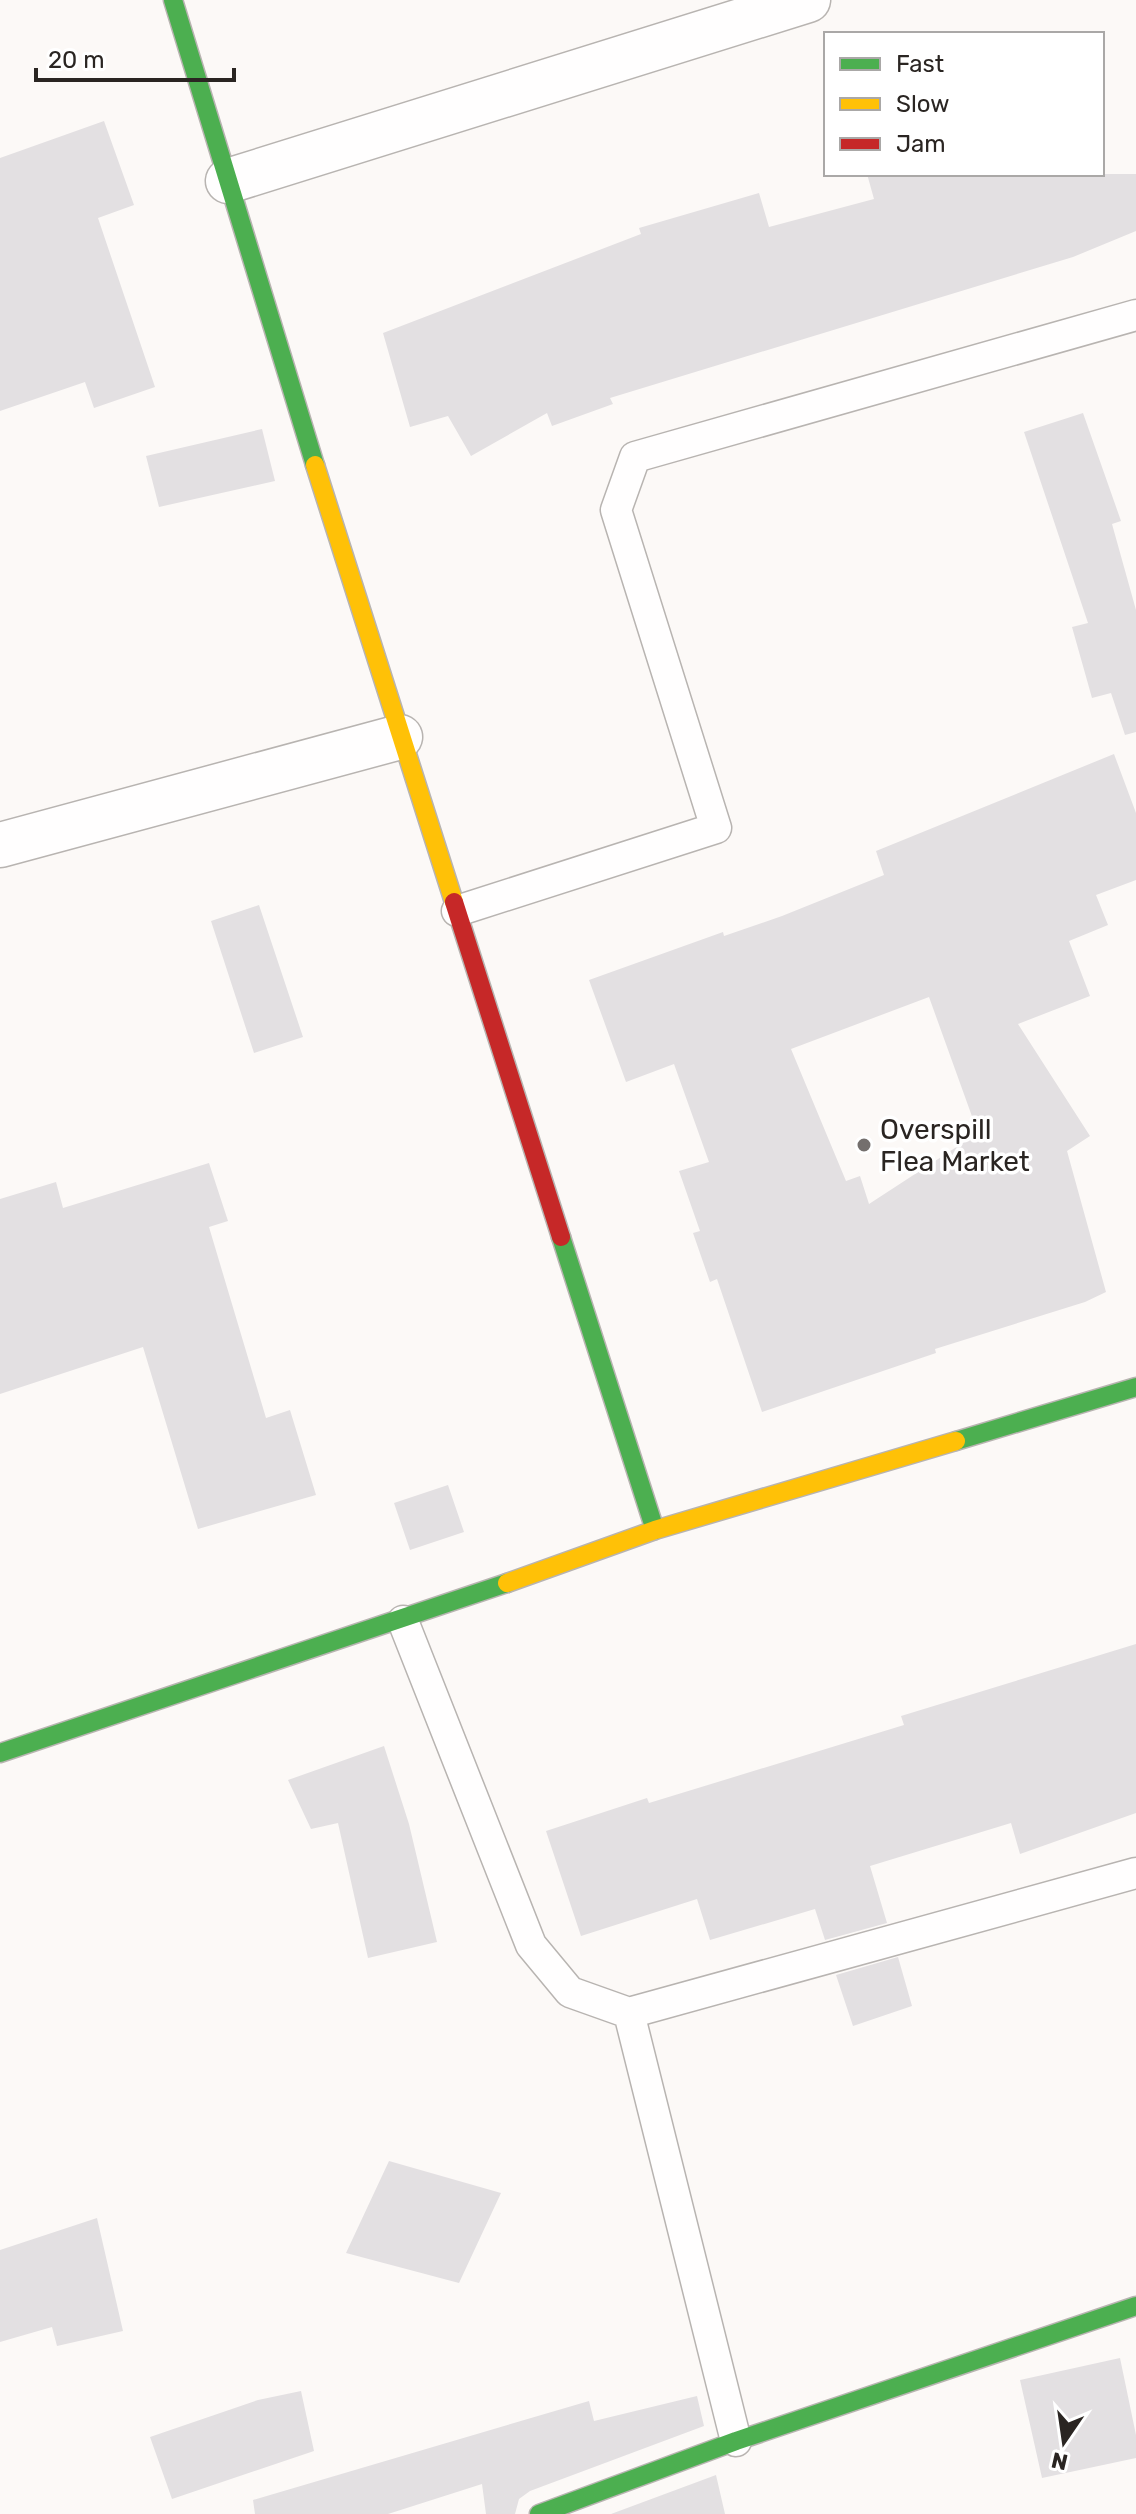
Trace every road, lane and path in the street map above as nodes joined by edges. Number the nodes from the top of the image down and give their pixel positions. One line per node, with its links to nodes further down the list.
1 (173, 0): 3 (street)
2 (808, 0): 3 (street)
3 (228, 181): 5 (street)
4 (1136, 315): 7 (lane)
5 (400, 737): 6 (street); 7 (street)
6 (0, 845)
7 (457, 911): 9 (street)
8 (1136, 1387): 9 (street)
9 (655, 1530): 10 (street)
10 (403, 1621): 11 (street); 13 (lane)
11 (0, 1753)
12 (1136, 1873): 13 (lane)
13 (629, 2013): 15 (lane)
14 (1136, 2306): 15 (street)
15 (736, 2441): 16 (street)
16 (539, 2514)

